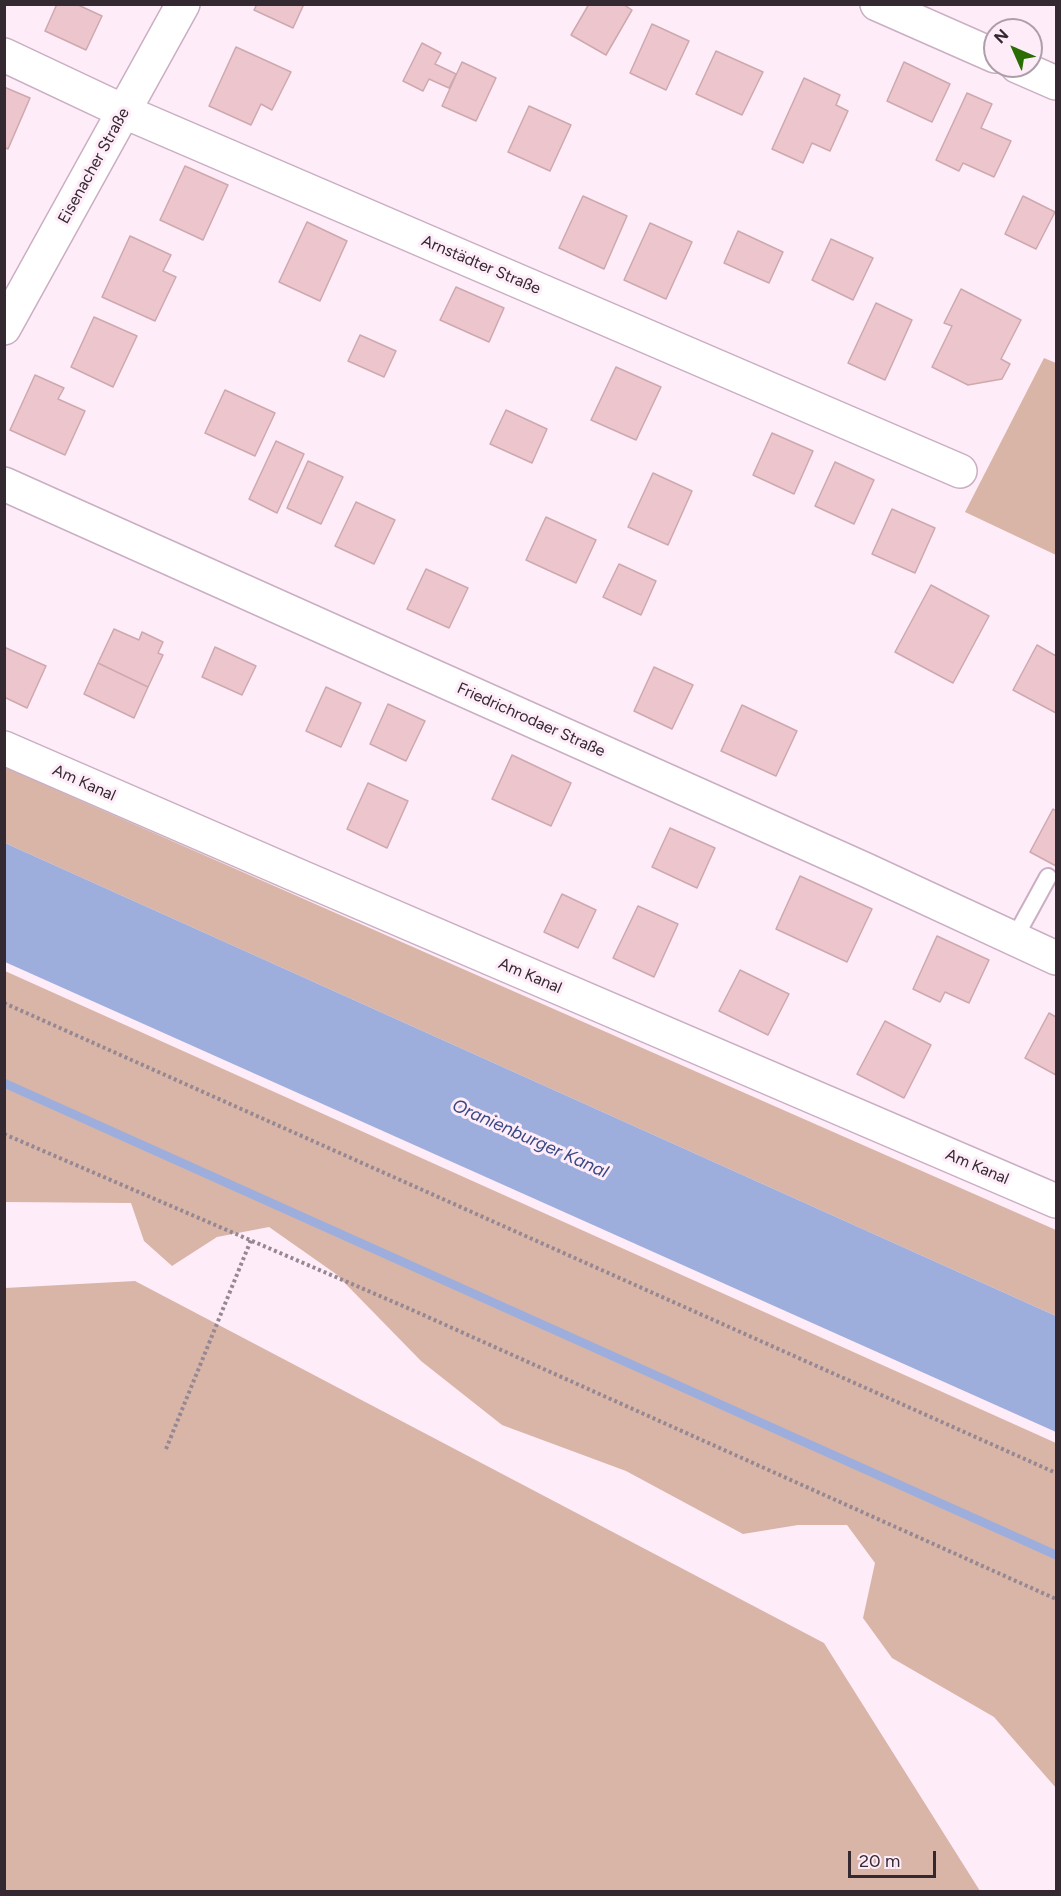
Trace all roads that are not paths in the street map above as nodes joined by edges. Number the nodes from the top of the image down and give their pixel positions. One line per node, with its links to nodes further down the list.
1 (183, 4): 5 (street, Eisenacher Straße)
2 (877, 4): 3 (street)
3 (983, 51)
4 (4, 55): 5 (street, Arnstädter Straße)
5 (125, 112): 6 (street, Eisenacher Straße); 7 (street, Arnstädter Straße)
6 (4, 328)
7 (960, 471)
8 (4, 484): 11 (street, Friedrichrodaer Straße)
9 (4, 748): 13 (street, Am Kanal)
10 (1048, 877): 11 (lane)
11 (1014, 939): 12 (street, Friedrichrodaer Straße)
12 (1056, 958)
13 (1056, 1201)

